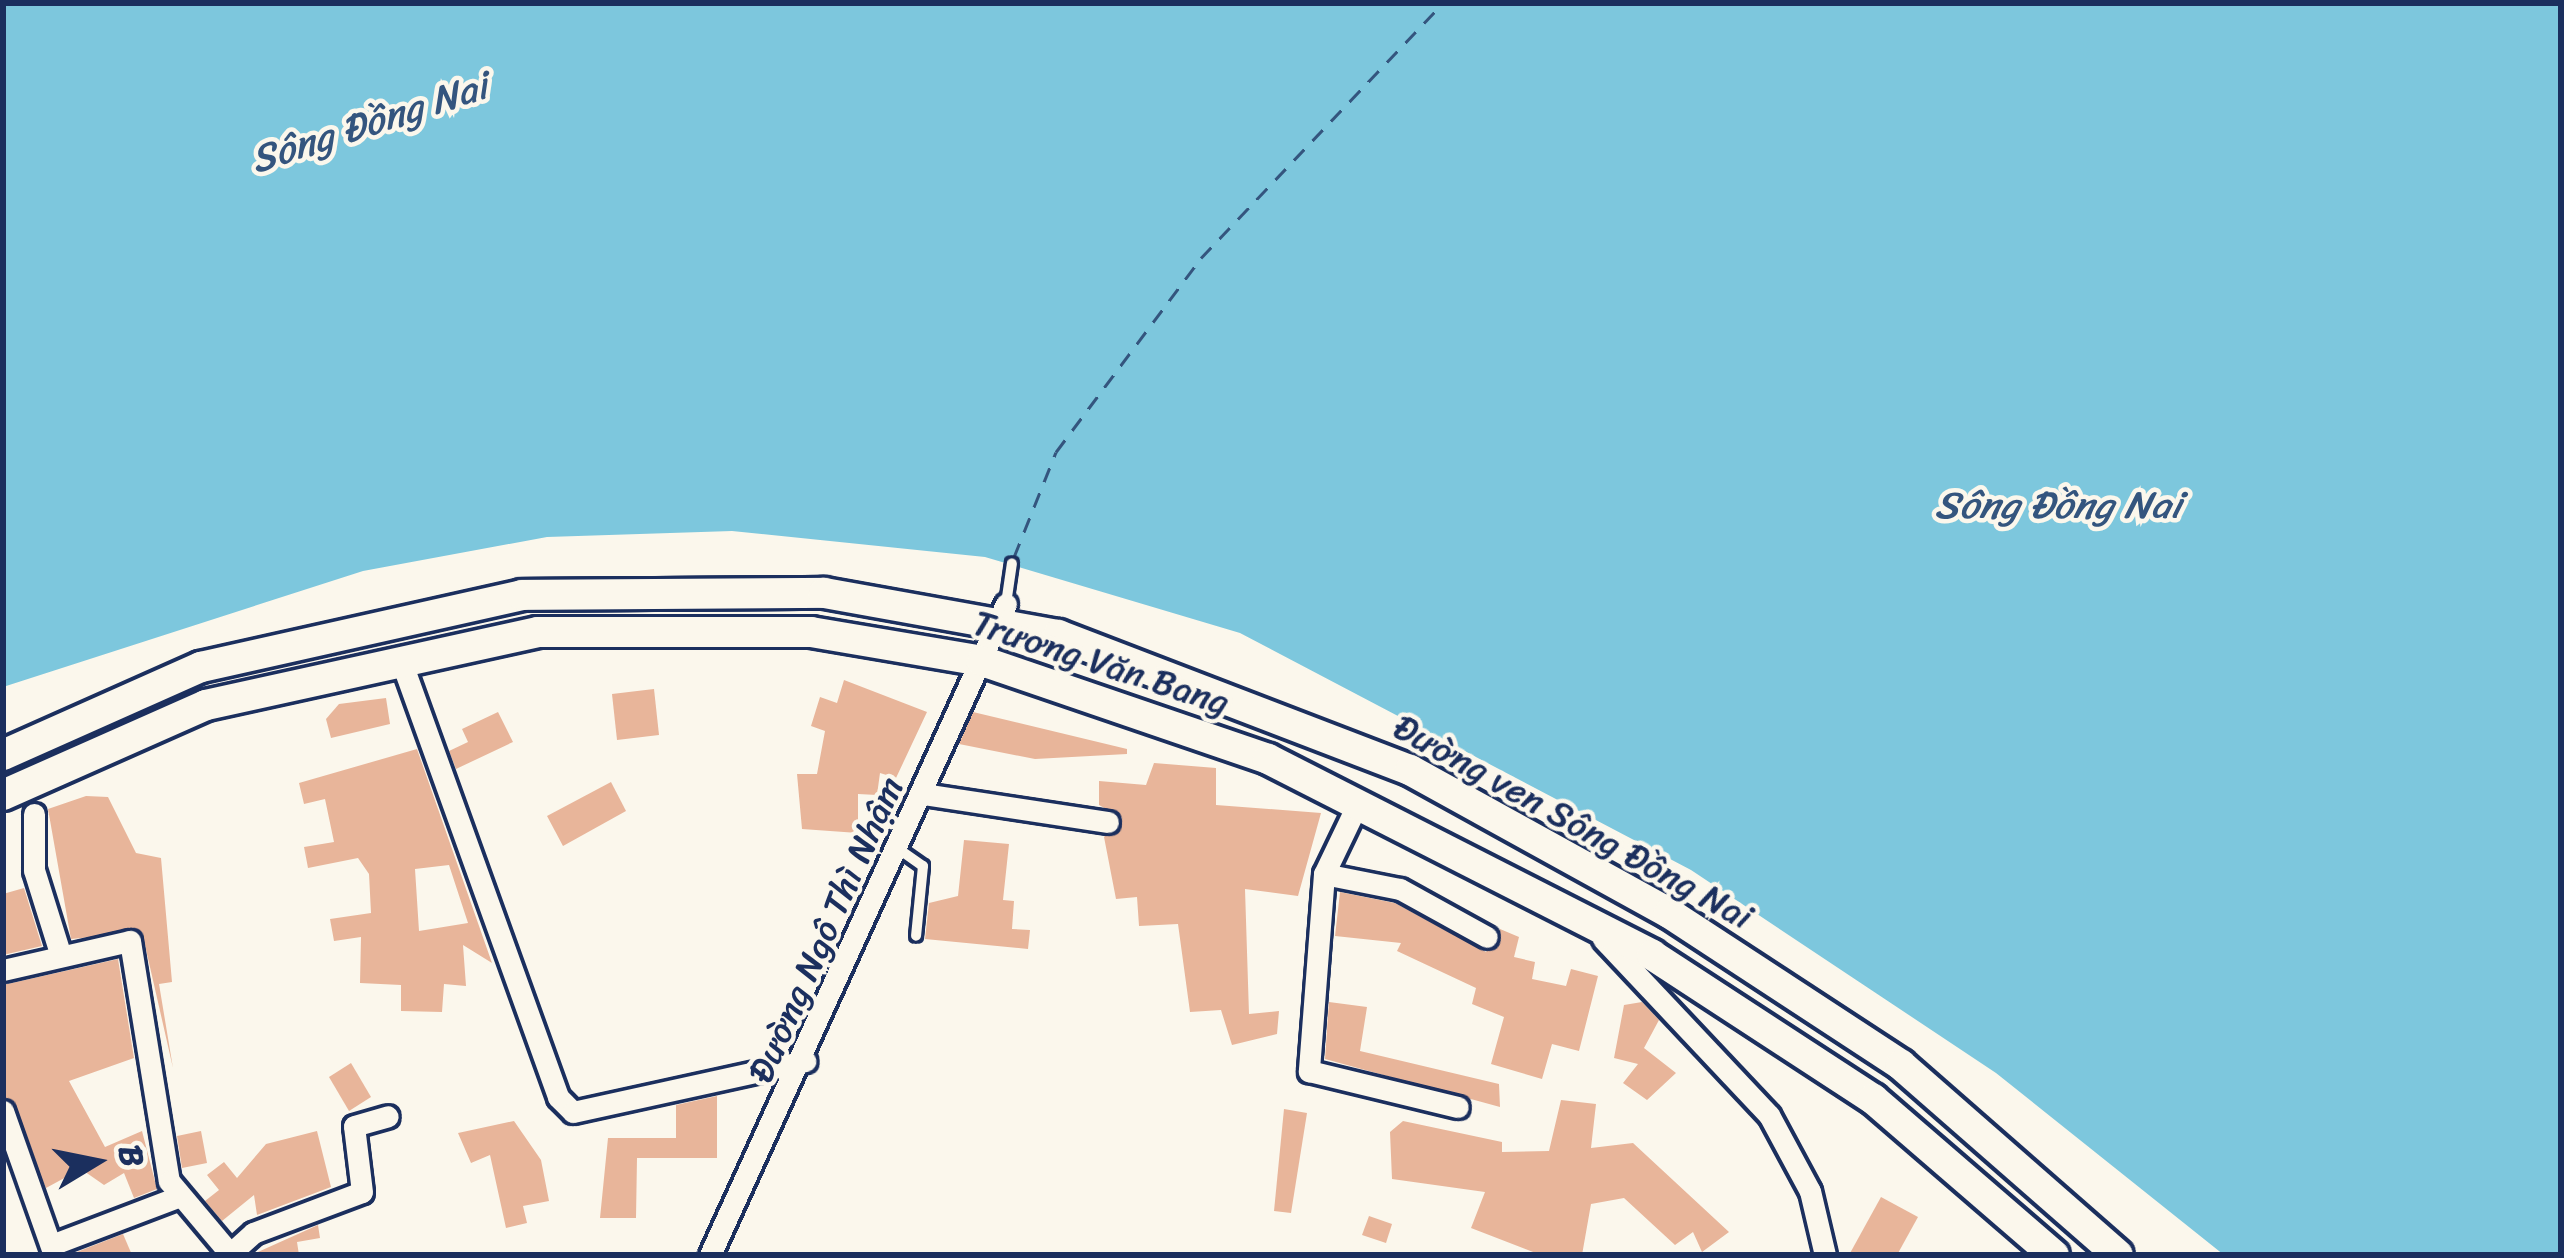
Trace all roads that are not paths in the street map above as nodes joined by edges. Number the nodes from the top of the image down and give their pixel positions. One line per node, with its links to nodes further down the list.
1 (1012, 563): 2 (lane)
2 (1000, 619): 3 (street, Đường Ngô Thì Nhậm); 5 (main road, Đường ven Sông Đồng Nai); 28 (main road, Đường ven Sông Đồng Nai)
3 (982, 661): 6 (street, Đường Ngô Thì Nhậm); 7 (main road, Trương Văn Bang); 8 (main road, Trương Văn Bang)
4 (403, 666): 18 (street)
5 (3, 755)
6 (922, 794): 10 (street); 11 (street, Đường Ngô Thì Nhậm)
7 (3, 795)
8 (1358, 802): 12 (street); 13 (main road, Trương Văn Bang)
9 (34, 814): 16 (street)
10 (1108, 822)
11 (900, 850): 14 (lane); 18 (street, Đường Ngô Thì Nhậm)
12 (1324, 874): 15 (street); 19 (street)
13 (1577, 915): 26 (street); 27 (main road, Trương Văn Bang)
14 (916, 936)
15 (1487, 937)
16 (60, 952): 17 (street); 22 (street)
17 (3, 970)
18 (805, 1061): 25 (street, Đường Ngô Thì Nhậm)
19 (1458, 1107)
20 (3, 1112): 23 (street)
21 (388, 1116): 24 (street)
22 (178, 1197): 23 (street); 24 (street)
23 (54, 1250)
24 (231, 1254)
25 (710, 1255)
26 (1825, 1255)
27 (2054, 1255)
28 (2118, 1255)

